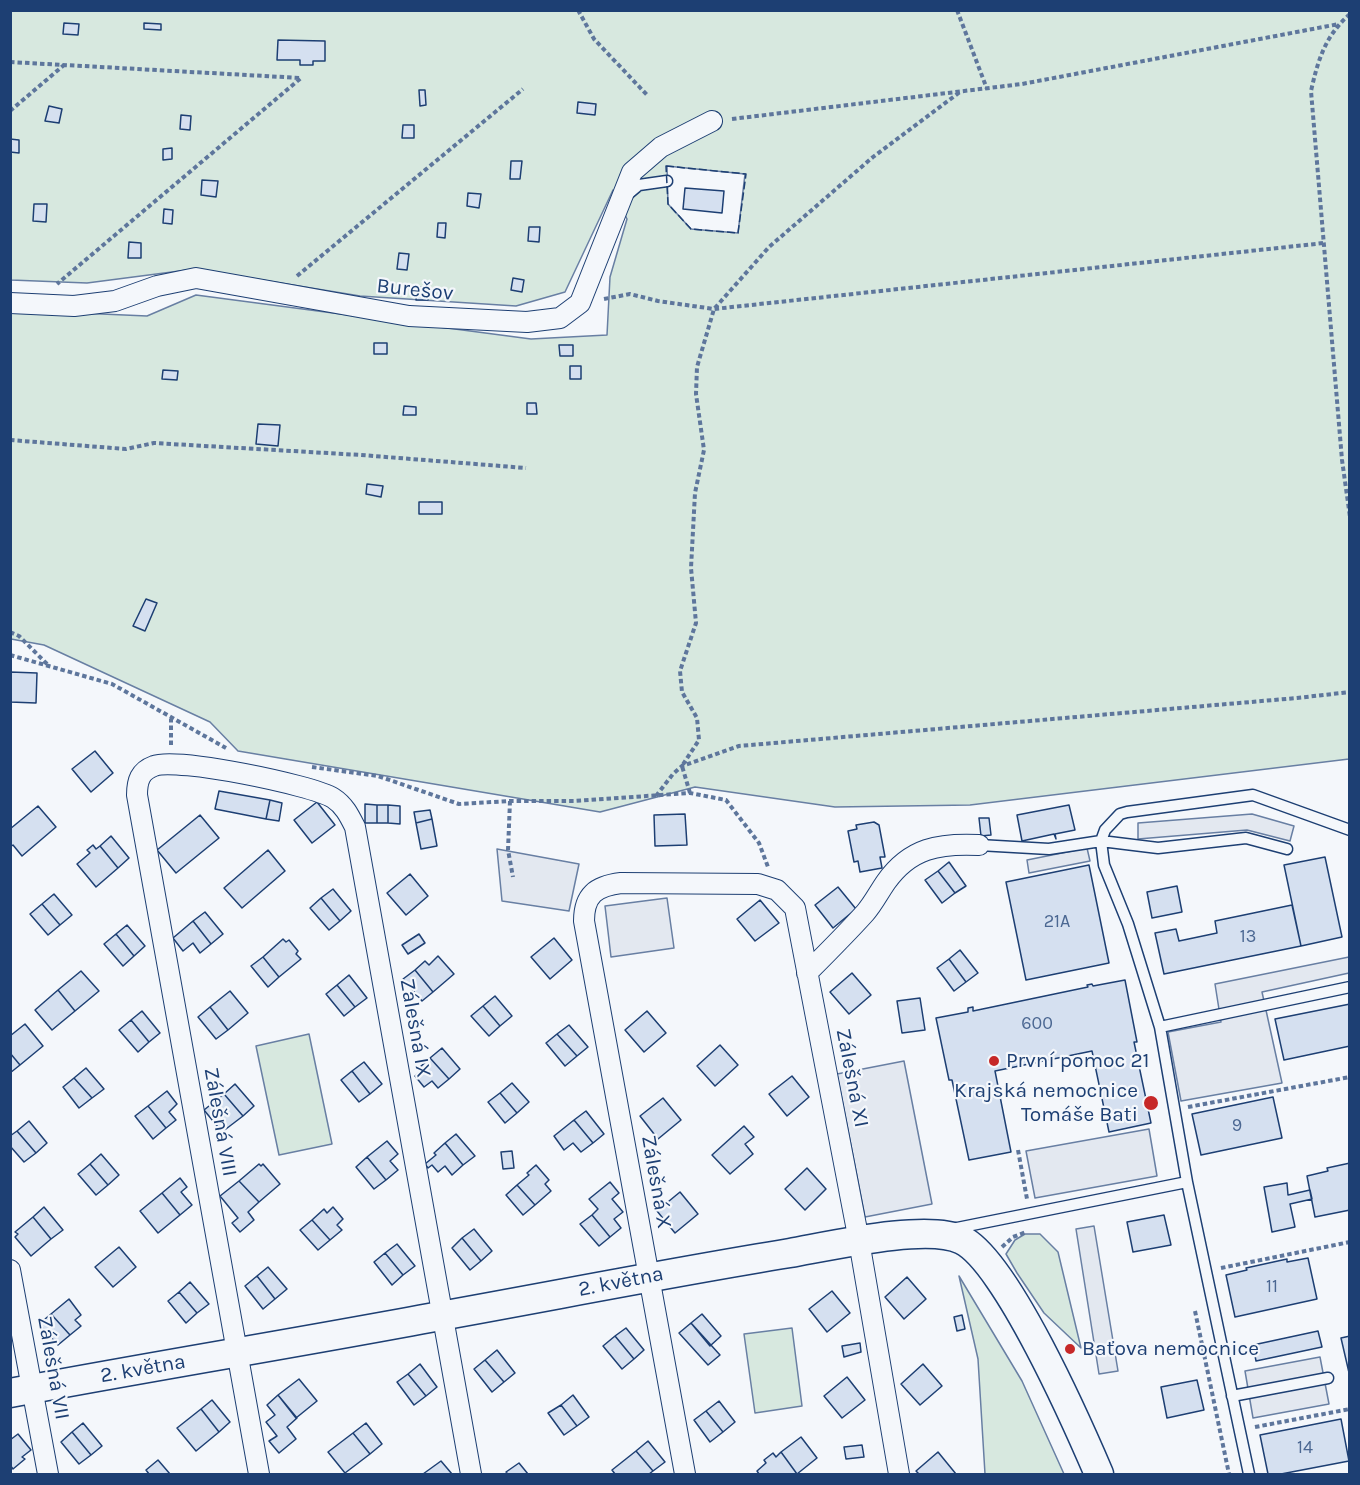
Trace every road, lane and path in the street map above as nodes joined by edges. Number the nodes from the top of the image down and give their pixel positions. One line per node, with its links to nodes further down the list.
1 (578, 10): 10 (path)
2 (957, 10): 8 (path)
3 (1350, 14): 4 (path)
4 (1339, 24): 8 (path); 15 (path)
5 (10, 62): 6 (path)
6 (64, 65): 11 (path); 19 (path)
7 (523, 89): 16 (path)
8 (987, 89): 9 (path)
9 (960, 92): 12 (path); 20 (path)
10 (648, 96)
11 (10, 111)
12 (712, 121): 14 (street)
13 (668, 181): 14 (lane)
14 (622, 198): 18 (street)
15 (1323, 243): 20 (path); 23 (path)
16 (290, 282)
17 (10, 303): 19 (street, Burešov)
18 (580, 303): 19 (street, Burešov); 20 (path)
19 (33, 304)
20 (714, 309): 32 (path)
21 (10, 440): 22 (path)
22 (526, 468)
23 (1350, 517)
24 (10, 632): 26 (path)
25 (10, 655): 26 (path)
26 (49, 666): 28 (path)
27 (1350, 692): 32 (path)
28 (171, 719): 29 (path); 30 (path)
29 (230, 751)
30 (171, 764): 33 (street, Zálešná IX); 56 (street, Zálešná IX)
31 (311, 766): 36 (path)
32 (682, 766): 34 (path); 35 (path)
33 (139, 778): 57 (street, Zálešná VIII)
34 (690, 793): 35 (path); 42 (path)
35 (656, 796): 36 (path)
36 (510, 801): 41 (path)
37 (1350, 830): 38 (lane)
38 (1101, 841): 39 (lane); 40 (lane); 45 (lane)
39 (979, 845): 43 (street)
40 (1287, 849)
41 (513, 877)
42 (777, 890): 43 (street, Zálešná XI); 54 (street, Zálešná X)
43 (807, 972): 50 (street, Zálešná XI)
44 (1350, 987): 45 (lane)
45 (1160, 1027): 47 (lane)
46 (1350, 1077): 47 (path)
47 (1175, 1110): 48 (lane)
48 (1187, 1182): 49 (lane); 53 (lane)
49 (934, 1233): 50 (street, 2. května); 68 (street, 2. května)
50 (859, 1241): 54 (street, 2. května); 67 (street, Zálešná XI)
51 (1350, 1242): 53 (path)
52 (10, 1270): 59 (street, Zálešná VII)
53 (1206, 1271): 60 (lane)
54 (648, 1276): 56 (street, 2. května); 66 (street, Zálešná X)
55 (1193, 1300): 69 (path)
56 (442, 1316): 57 (street, 2. května); 65 (street, Zálešná IX)
57 (237, 1352): 59 (street, 2. května); 64 (street, Zálešná VIII)
58 (1328, 1378): 60 (lane)
59 (22, 1391): 63 (street, Zálešná VII)
60 (1232, 1396): 62 (lane)
61 (1350, 1409): 62 (path)
62 (1239, 1430): 70 (lane)
63 (48, 1474)
64 (259, 1474)
65 (471, 1474)
66 (685, 1474)
67 (899, 1474)
68 (1099, 1474)
69 (1228, 1474)
70 (1249, 1474)

